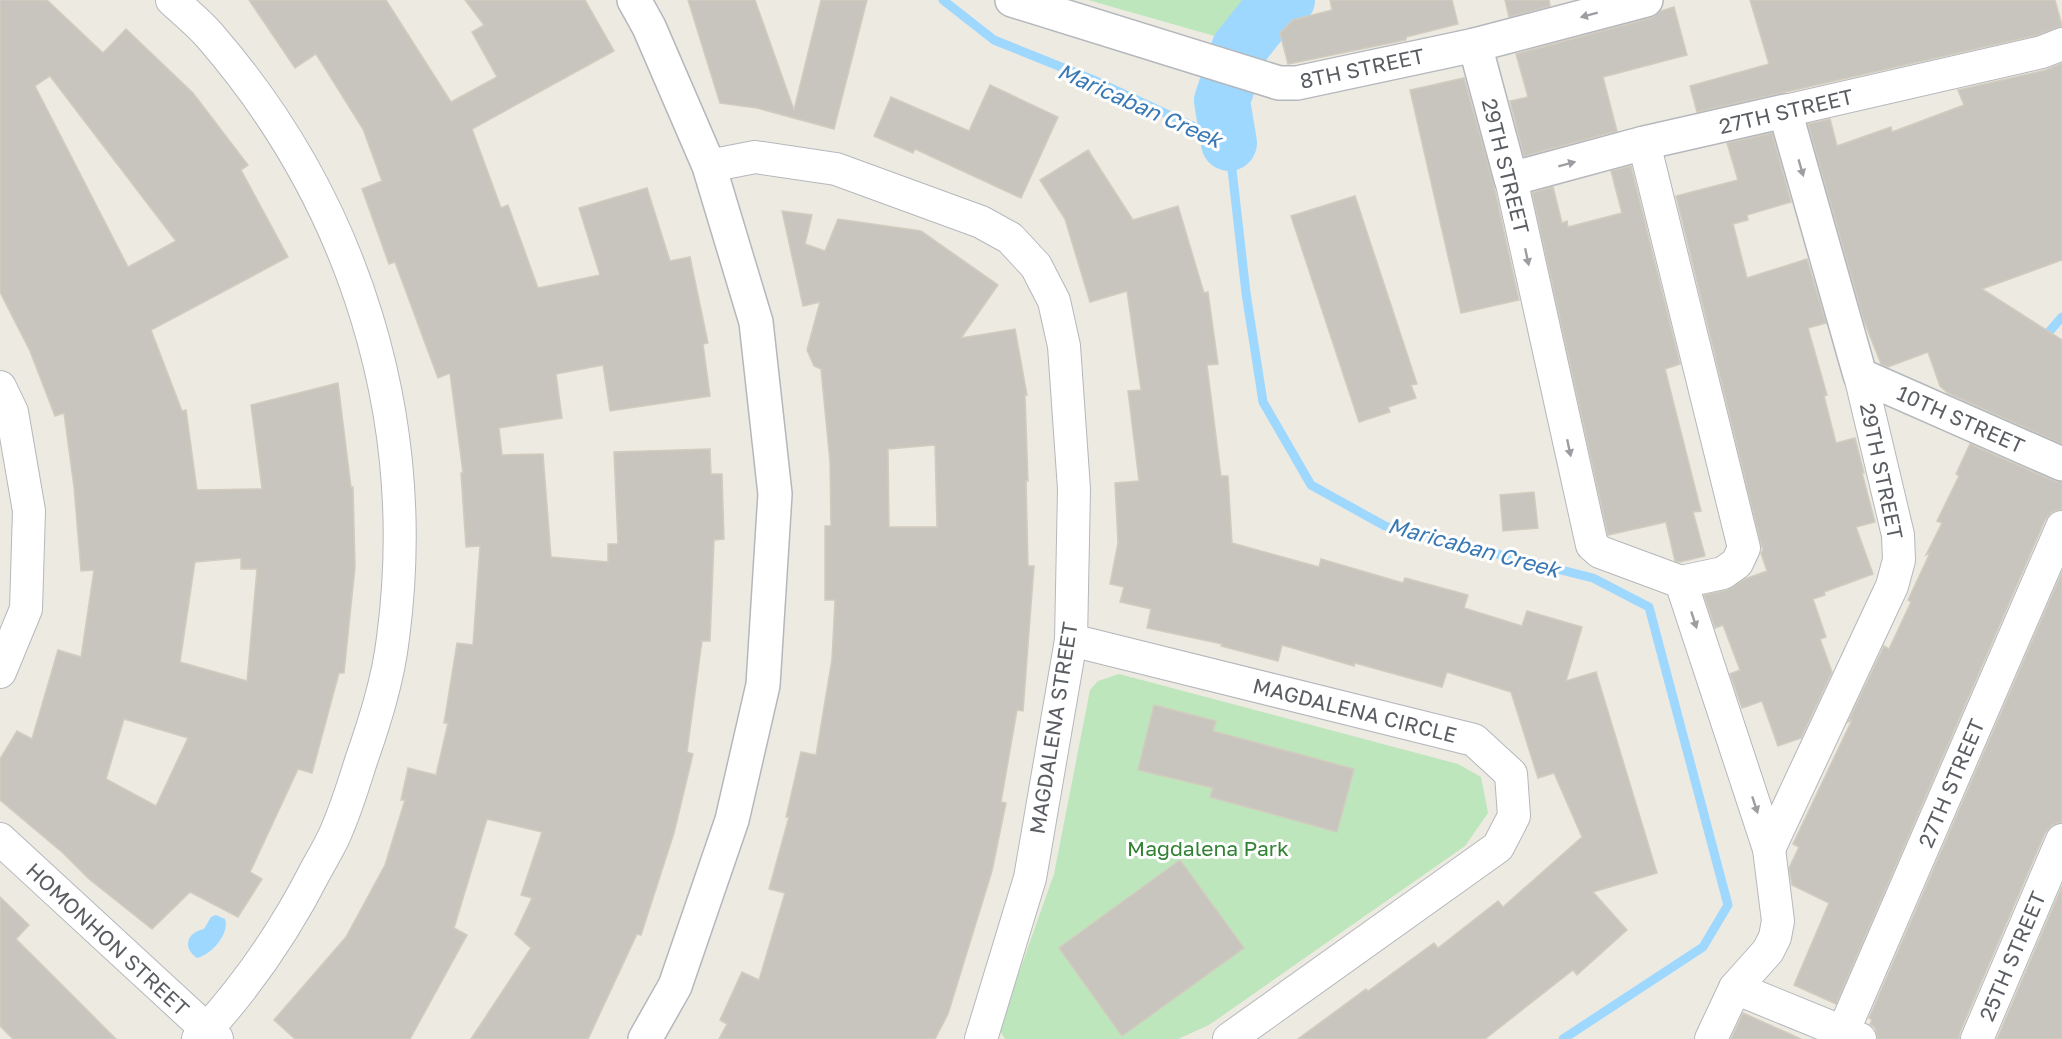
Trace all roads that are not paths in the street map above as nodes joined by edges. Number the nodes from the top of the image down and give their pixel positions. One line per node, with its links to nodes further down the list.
1 (172, 0): 22 (street)
2 (634, 0): 9 (street)
3 (1012, 0): 6 (street, 8TH STREET)
4 (1646, 0): 6 (street, 8TH STREET, one-way to 6)
5 (2062, 44): 7 (street, 27TH STREET)
6 (1475, 45): 10 (street, 29TH STREET)
7 (1785, 111): 8 (street, 27TH STREET); 11 (street, 29TH STREET, one-way to 11)
8 (1644, 143): 10 (street, 27TH STREET, one-way to 8); 15 (street)
9 (709, 166): 16 (street, MAGDALENA STREET); 24 (street)
10 (1510, 179): 15 (street, 29TH STREET, one-way to 15)
11 (1860, 375): 13 (street, 10TH STREET); 20 (street, 29TH STREET)
12 (0, 387): 17 (street)
13 (2062, 464)
14 (2062, 527): 23 (street, 27TH STREET)
15 (1681, 582): 20 (street, one-way to 20)
16 (1071, 640): 25 (street, MAGDALENA STREET); 26 (street, MAGDALENA CIRCLE)
17 (0, 672)
18 (0, 839): 22 (street, HOMONHON STREET)
19 (2062, 840): 28 (street, 25TH STREET)
20 (1769, 849): 21 (street)
21 (1735, 987): 23 (street); 27 (street)
22 (207, 1036)
23 (1848, 1037)
24 (645, 1039)
25 (981, 1039)
26 (1229, 1039)
27 (1711, 1039)
28 (1977, 1039)

